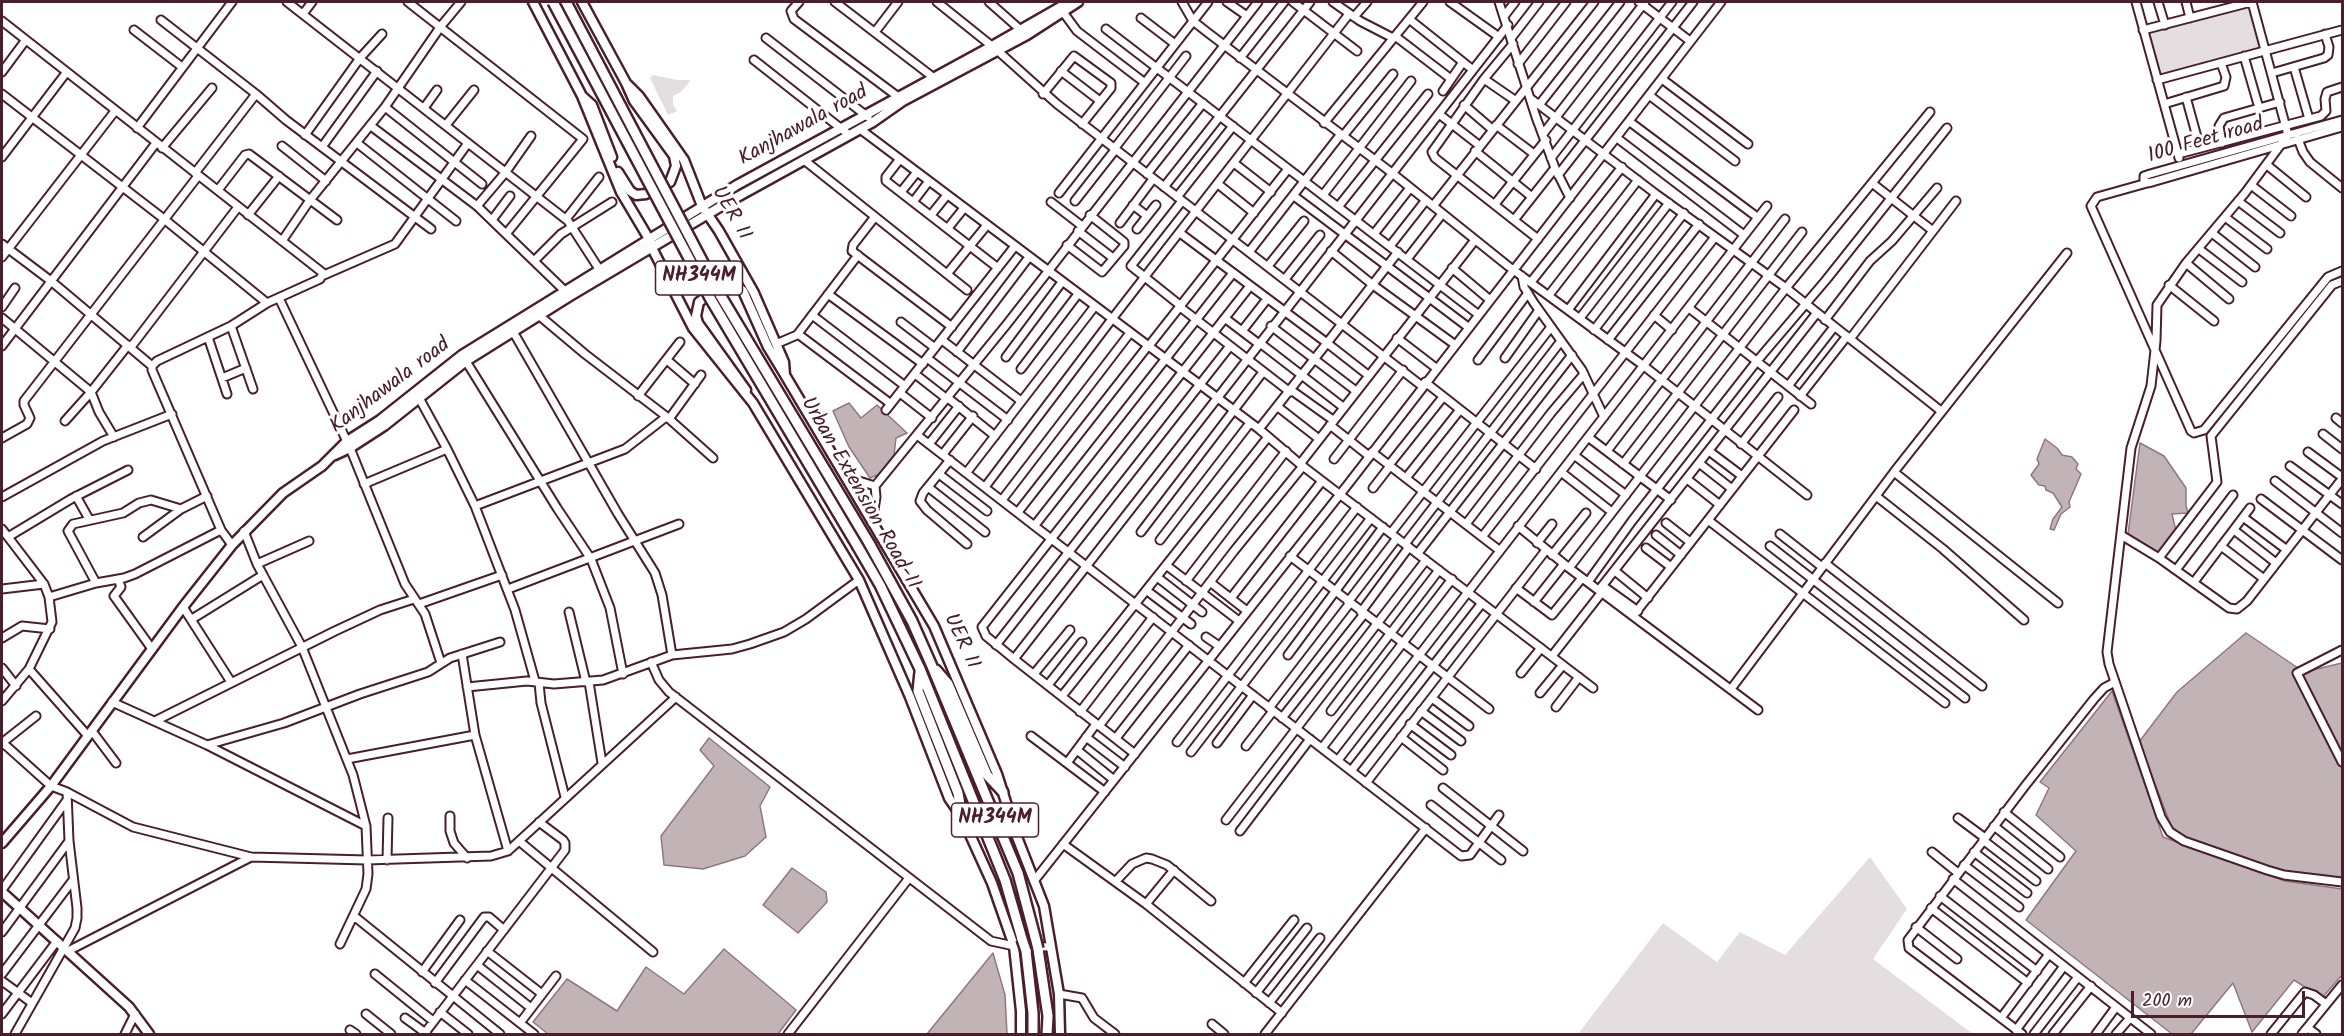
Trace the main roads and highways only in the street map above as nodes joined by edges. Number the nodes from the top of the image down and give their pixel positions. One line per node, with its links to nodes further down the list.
1 (533, 2): 9 (main road)
2 (553, 2): 17 (highway, Urban Extension Road-II / NH344M, bridge)
3 (566, 2): 16 (highway, Urban Extension Road-II / NH344M, bridge)
4 (582, 2): 8 (main road)
5 (1069, 2): 7 (main road, Kanjhawala road)
6 (1078, 2): 7 (main road, Kanjhawala road)
7 (1024, 32): 10 (main road, Kanjhawala road)
8 (626, 82): 9 (main road); 11 (main road, UER II)
9 (582, 96): 13 (main road)
10 (900, 99): 11 (main road, Kanjhawala road); 12 (main road, Kanjhawala road)
11 (702, 206): 12 (main road, UER II); 13 (main road, Kanjhawala road)
12 (707, 215): 13 (main road, Kanjhawala road); 14 (main road, UER II)
13 (651, 244): 15 (main road); 20 (main road, Kanjhawala road)
14 (785, 375): 15 (main road); 18 (main road, UER II)
15 (753, 404): 19 (main road)
16 (931, 664): 18 (highway); 26 (highway, Urban Extension Road-II / NH344M)
17 (920, 669): 19 (highway); 22 (highway, Urban Extension Road-II / NH344M)
18 (1003, 792): 27 (main road, UER II)
19 (962, 817): 22 (main road)
20 (2, 843)
21 (2, 891): 23 (main road)
22 (1022, 945): 24 (main road); 25 (highway, Urban Extension Road-II / NH344M)
23 (149, 1035)
24 (1021, 1035)
25 (1033, 1035)
26 (1047, 1035)
27 (1060, 1035)

